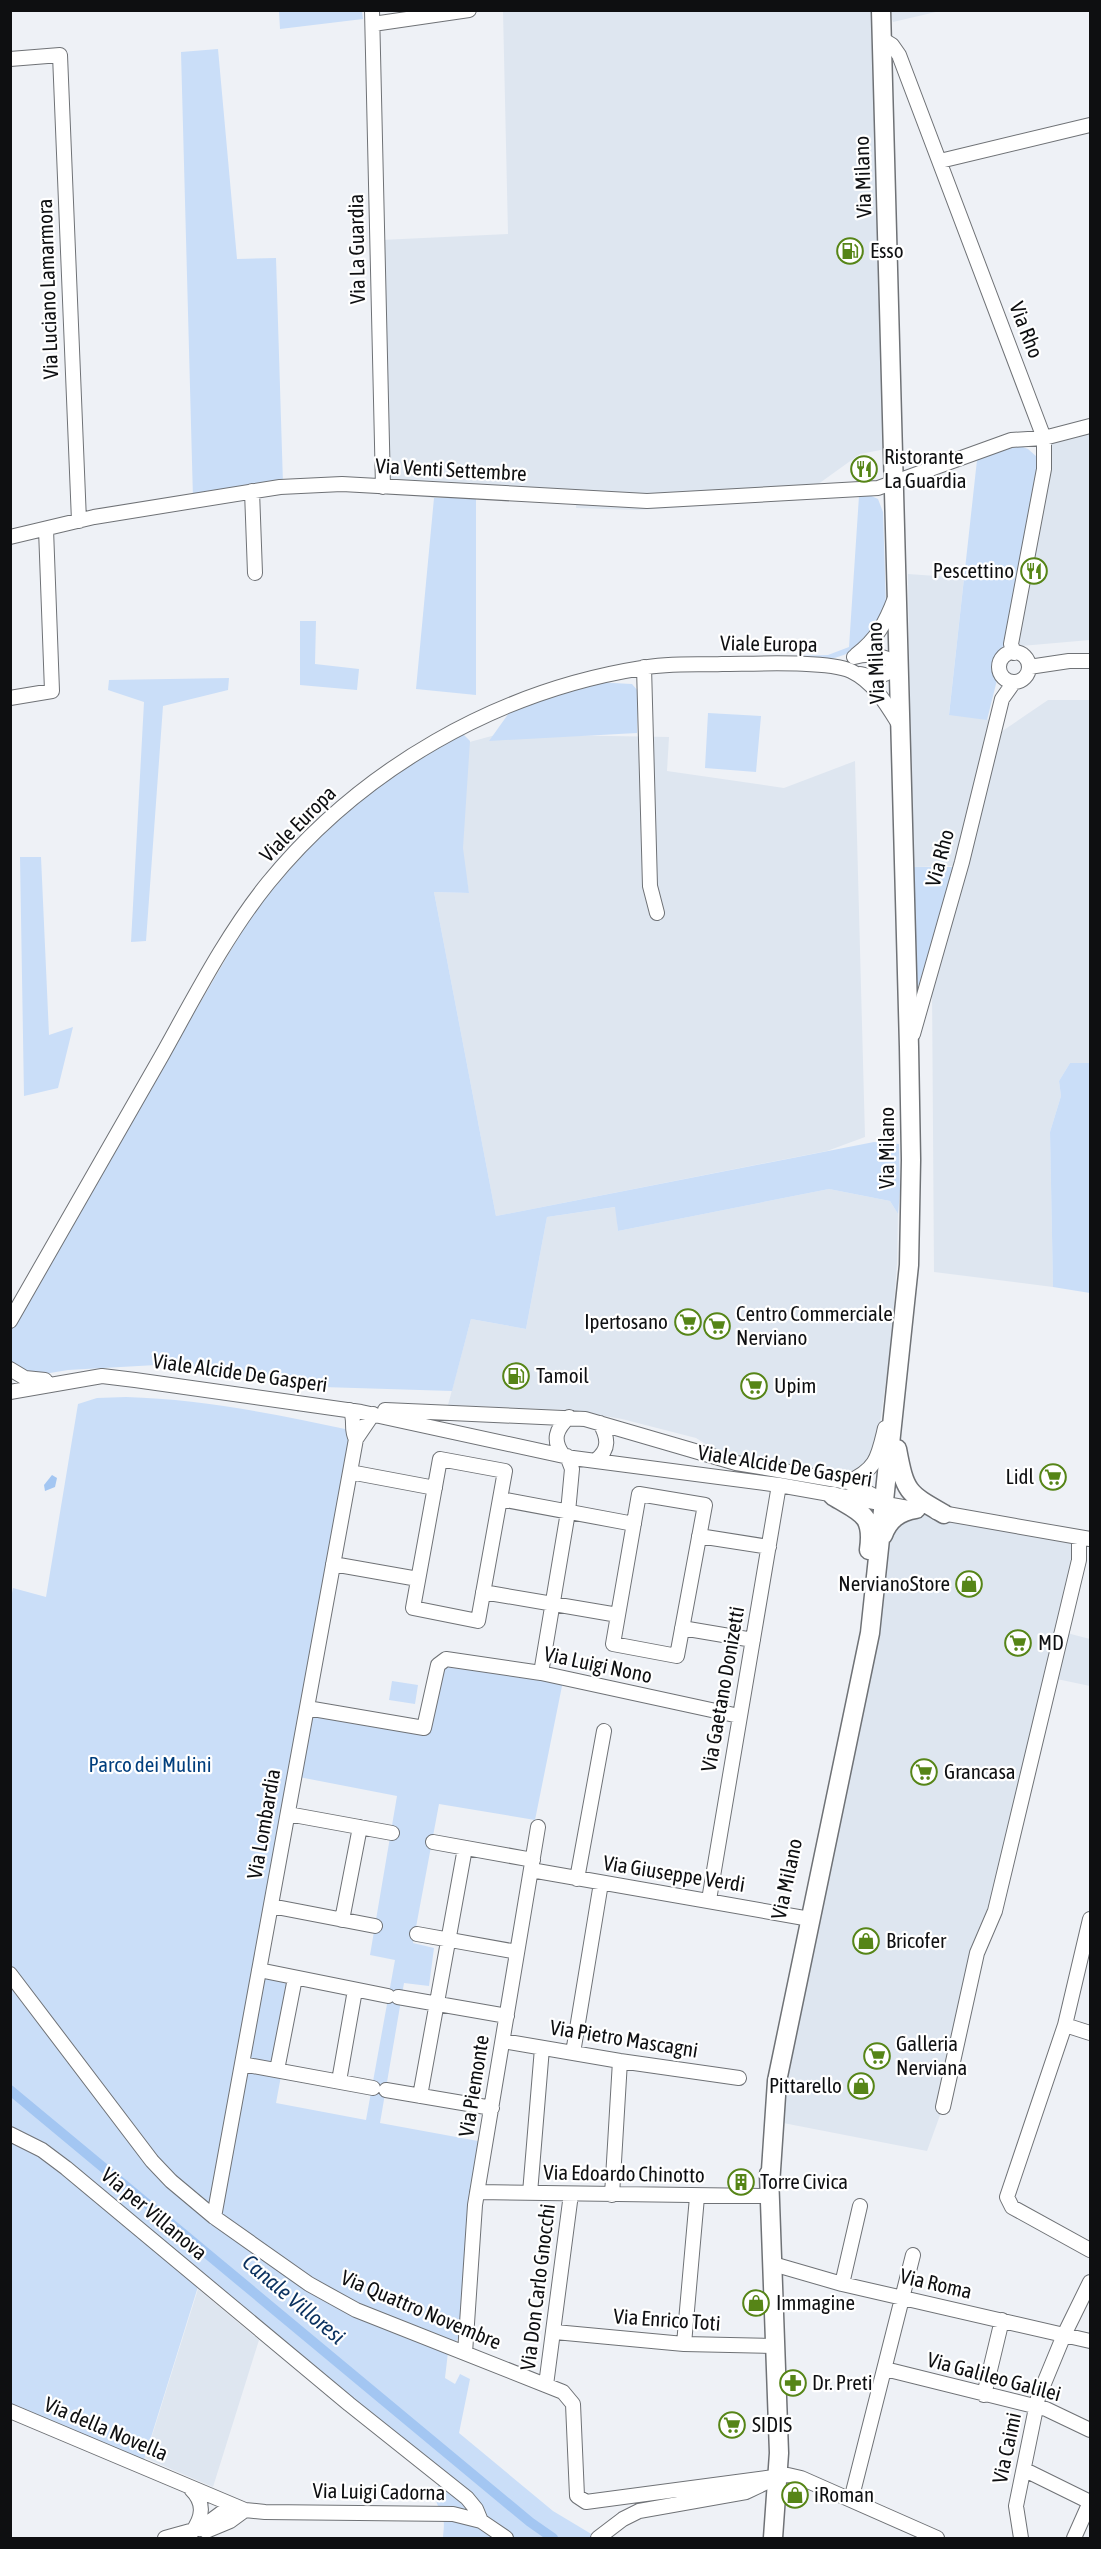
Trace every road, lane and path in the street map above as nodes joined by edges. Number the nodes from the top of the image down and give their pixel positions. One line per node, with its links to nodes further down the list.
1 (469, 10): 3 (street)
2 (881, 10): 4 (main road, Via Milano)
3 (372, 17): 11 (street, Via La Guardia)
4 (882, 39): 7 (street, Via Rho); 10 (main road, Via Milano)
5 (10, 59): 13 (street, Via Luciano Lamarmora)
6 (1090, 125): 7 (street)
7 (940, 161): 9 (street, Via Rho)
8 (1090, 426): 9 (street, Via Venti Settembre)
9 (1044, 438): 10 (street, Via Venti Settembre); 18 (street, Via Rho)
10 (893, 483): 11 (street, Via Venti Settembre); 17 (main road, Via Milano)
11 (383, 487): 12 (street, Via Venti Settembre)
12 (252, 491): 13 (street, Via Venti Settembre); 16 (street)
13 (79, 521): 14 (street, Via Venti Settembre)
14 (46, 529): 15 (street, Via Venti Settembre); 27 (street)
15 (10, 537)
16 (255, 573)
17 (896, 597): 19 (street, Viale Europa); 21 (main road, Via Milano)
18 (1014, 652): 24 (street); 26 (street, Via Rho)
19 (854, 657): 21 (street); 22 (street, Viale Europa)
20 (1090, 661): 24 (street)
21 (899, 664): 25 (street); 28 (main road, Via Milano)
22 (836, 666): 23 (street, Viale Europa); 25 (street, Viale Europa)
23 (644, 667): 29 (street); 32 (street, Viale Europa)
24 (1029, 667): 26 (street, Via Rho)
25 (854, 672): 28 (street, Viale Europa)
26 (1014, 682): 30 (street, Via Rho)
27 (10, 698)
28 (900, 726): 30 (main road, Via Milano)
29 (657, 913)
30 (909, 1047): 31 (main road, Via Milano)
31 (905, 1315): 41 (main road, Via Milano); 47 (street, Via Milano)
32 (10, 1321)
33 (10, 1369): 35 (street)
34 (135, 1380): 35 (street, Viale Alcide De Gasperi); 37 (street, Viale Alcide De Gasperi); 38 (street, Viale Alcide De Gasperi)
35 (68, 1381): 36 (street, Viale Alcide De Gasperi)
36 (10, 1392)
37 (10, 1400)
38 (357, 1413): 39 (street, Viale Alcide De Gasperi); 42 (street, Via Lombardia); 42 (street, Via Lombardia); 43 (street, Viale Alcide De Gasperi)
39 (569, 1417): 40 (street, Viale Alcide De Gasperi); 43 (street)
40 (600, 1423): 44 (street); 47 (street, Viale Alcide De Gasperi)
41 (893, 1427): 52 (main road, Via Milano); 55 (main road)
42 (356, 1439): 45 (street, Via Lombardia)
43 (565, 1456): 44 (street, Viale Alcide De Gasperi); 46 (street)
44 (592, 1460): 46 (street); 48 (street, Viale Alcide De Gasperi)
45 (350, 1472): 49 (street); 61 (street, Via Lombardia)
46 (572, 1478): 54 (street)
47 (848, 1482): 52 (street, Viale Alcide De Gasperi)
48 (779, 1485): 50 (street, Viale Alcide De Gasperi); 60 (street, Via Gaetano Donizetti)
49 (435, 1488): 51 (street); 62 (street)
50 (833, 1496): 52 (street, Viale Alcide De Gasperi); 68 (main road)
51 (500, 1499): 54 (street); 64 (street)
52 (886, 1502): 53 (street); 59 (main road, Via Milano)
53 (916, 1509): 55 (street); 59 (main road)
54 (568, 1512): 56 (street); 65 (street)
55 (944, 1514): 58 (street)
56 (634, 1524): 57 (street); 66 (street)
57 (699, 1536): 60 (street); 67 (street)
58 (1087, 1538): 110 (street)
59 (880, 1542): 63 (main road, Via Milano)
60 (769, 1547): 69 (street, Via Gaetano Donizetti)
61 (333, 1564): 62 (street); 71 (street, Via Lombardia)
62 (418, 1579): 64 (street)
63 (875, 1584): 68 (main road, Via Milano); 85 (main road, Via Milano)
64 (483, 1592): 65 (street)
65 (552, 1604): 66 (street); 70 (street)
66 (618, 1615): 67 (street)
67 (682, 1628): 69 (street)
68 (862, 1632): 85 (main road, Via Milano)
69 (753, 1640): 72 (street, Via Gaetano Donizetti)
70 (540, 1673): 71 (street, Via Luigi Nono); 72 (street, Via Luigi Nono)
71 (307, 1708): 74 (street, Via Lombardia)
72 (739, 1716): 83 (street, Via Gaetano Donizetti)
73 (604, 1731): 81 (street)
74 (288, 1814): 75 (street); 84 (street, Via Lombardia)
75 (360, 1827): 77 (street); 87 (street)
76 (538, 1827): 80 (street, Via Piemonte)
77 (392, 1833)
78 (433, 1842): 79 (street, Via Giuseppe Verdi)
79 (465, 1848): 80 (street, Via Giuseppe Verdi); 91 (street)
80 (532, 1865): 81 (street, Via Giuseppe Verdi); 92 (street, Via Piemonte)
81 (577, 1879): 82 (street, Via Giuseppe Verdi)
82 (602, 1883): 83 (street, Via Giuseppe Verdi); 103 (street)
83 (709, 1900): 85 (street, Via Giuseppe Verdi)
84 (271, 1906): 87 (street); 93 (street, Via Lombardia)
85 (806, 1918): 113 (main road, Via Milano)
86 (1090, 1919): 90 (street)
87 (342, 1920): 88 (street)
88 (375, 1926)
89 (417, 1934): 91 (street)
90 (1089, 1934): 99 (street)
91 (447, 1939): 92 (street); 97 (street)
92 (517, 1952): 98 (street, Via Piemonte)
93 (259, 1970): 95 (street); 105 (street, Via Lombardia)
94 (10, 1974): 120 (street, Via Quattro Novembre)
95 (295, 1978): 96 (street); 106 (street)
96 (356, 1990): 97 (street); 108 (street)
97 (436, 2004): 98 (street); 109 (street)
98 (507, 2016): 101 (street, Via Piemonte)
99 (1065, 2025): 100 (street); 121 (street)
100 (1090, 2033)
101 (503, 2041): 102 (street, Via Pietro Mascagni); 111 (street, Via Piemonte)
102 (542, 2048): 103 (street, Via Pietro Mascagni); 115 (street)
103 (573, 2053): 104 (street, Via Pietro Mascagni)
104 (620, 2061): 107 (street, Via Pietro Mascagni); 117 (street)
105 (242, 2064): 106 (street); 120 (street, Via Lombardia)
106 (277, 2070): 108 (street)
107 (739, 2079)
108 (339, 2081): 109 (street)
109 (420, 2096): 111 (street)
110 (943, 2107)
111 (492, 2108): 114 (street, Via Piemonte)
112 (10, 2134): 146 (street, Via per Villanova)
113 (770, 2191): 118 (street, Via Edoardo Chinotto); 123 (main road, Via Milano)
114 (477, 2192): 115 (street, Via Edoardo Chinotto); 133 (street, Via Piemonte)
115 (530, 2193): 116 (street, Via Edoardo Chinotto)
116 (571, 2194): 117 (street, Via Edoardo Chinotto); 128 (street, Via Don Carlo Gnocchi)
117 (612, 2195): 118 (street, Via Edoardo Chinotto)
118 (697, 2197): 131 (street)
119 (860, 2206): 125 (street)
120 (214, 2217): 133 (street, Via Quattro Novembre)
121 (1090, 2250)
122 (913, 2255): 126 (street)
123 (773, 2264): 125 (street, Via Roma); 132 (main road, Via Milano)
124 (1090, 2282): 129 (street, Via Caimi)
125 (842, 2284): 126 (street, Via Roma)
126 (903, 2298): 127 (street, Via Roma); 134 (street)
127 (1002, 2320): 129 (street, Via Roma); 136 (street)
128 (555, 2332): 131 (street, Via Enrico Toti); 135 (street, Via Don Carlo Gnocchi)
129 (1064, 2335): 130 (street, Via Roma); 137 (street, Via Caimi)
130 (1090, 2341)
131 (684, 2344): 132 (street, Via Enrico Toti)
132 (776, 2346): 141 (main road, Via Milano)
133 (465, 2353): 135 (street, Via Quattro Novembre)
134 (885, 2370): 136 (street, Via Galileo Galilei); 143 (street)
135 (546, 2385): 141 (street, Via Quattro Novembre)
136 (984, 2395): 137 (street, Via Galileo Galilei)
137 (1037, 2407): 139 (street, Via Galileo Galilei); 140 (street, Via Caimi)
138 (10, 2411): 142 (street, Via della Novella)
139 (1090, 2430)
140 (1024, 2470): 144 (street); 154 (street, Via Caimi)
141 (779, 2477): 143 (street); 151 (street); 152 (main road, Via Milano)
142 (184, 2485): 145 (street, Via Luigi Cadorna); 148 (street)
143 (852, 2500): 147 (street)
144 (1090, 2502): 155 (street)
145 (238, 2507): 146 (street, Via Luigi Cadorna); 148 (street)
146 (481, 2522): 150 (street, Via Luigi Cadorna)
147 (911, 2533): 153 (street)
148 (192, 2535): 149 (street)
149 (165, 2538)
150 (506, 2538)
151 (598, 2538)
152 (774, 2538)
153 (937, 2538)
154 (1021, 2538)
155 (1074, 2538)

